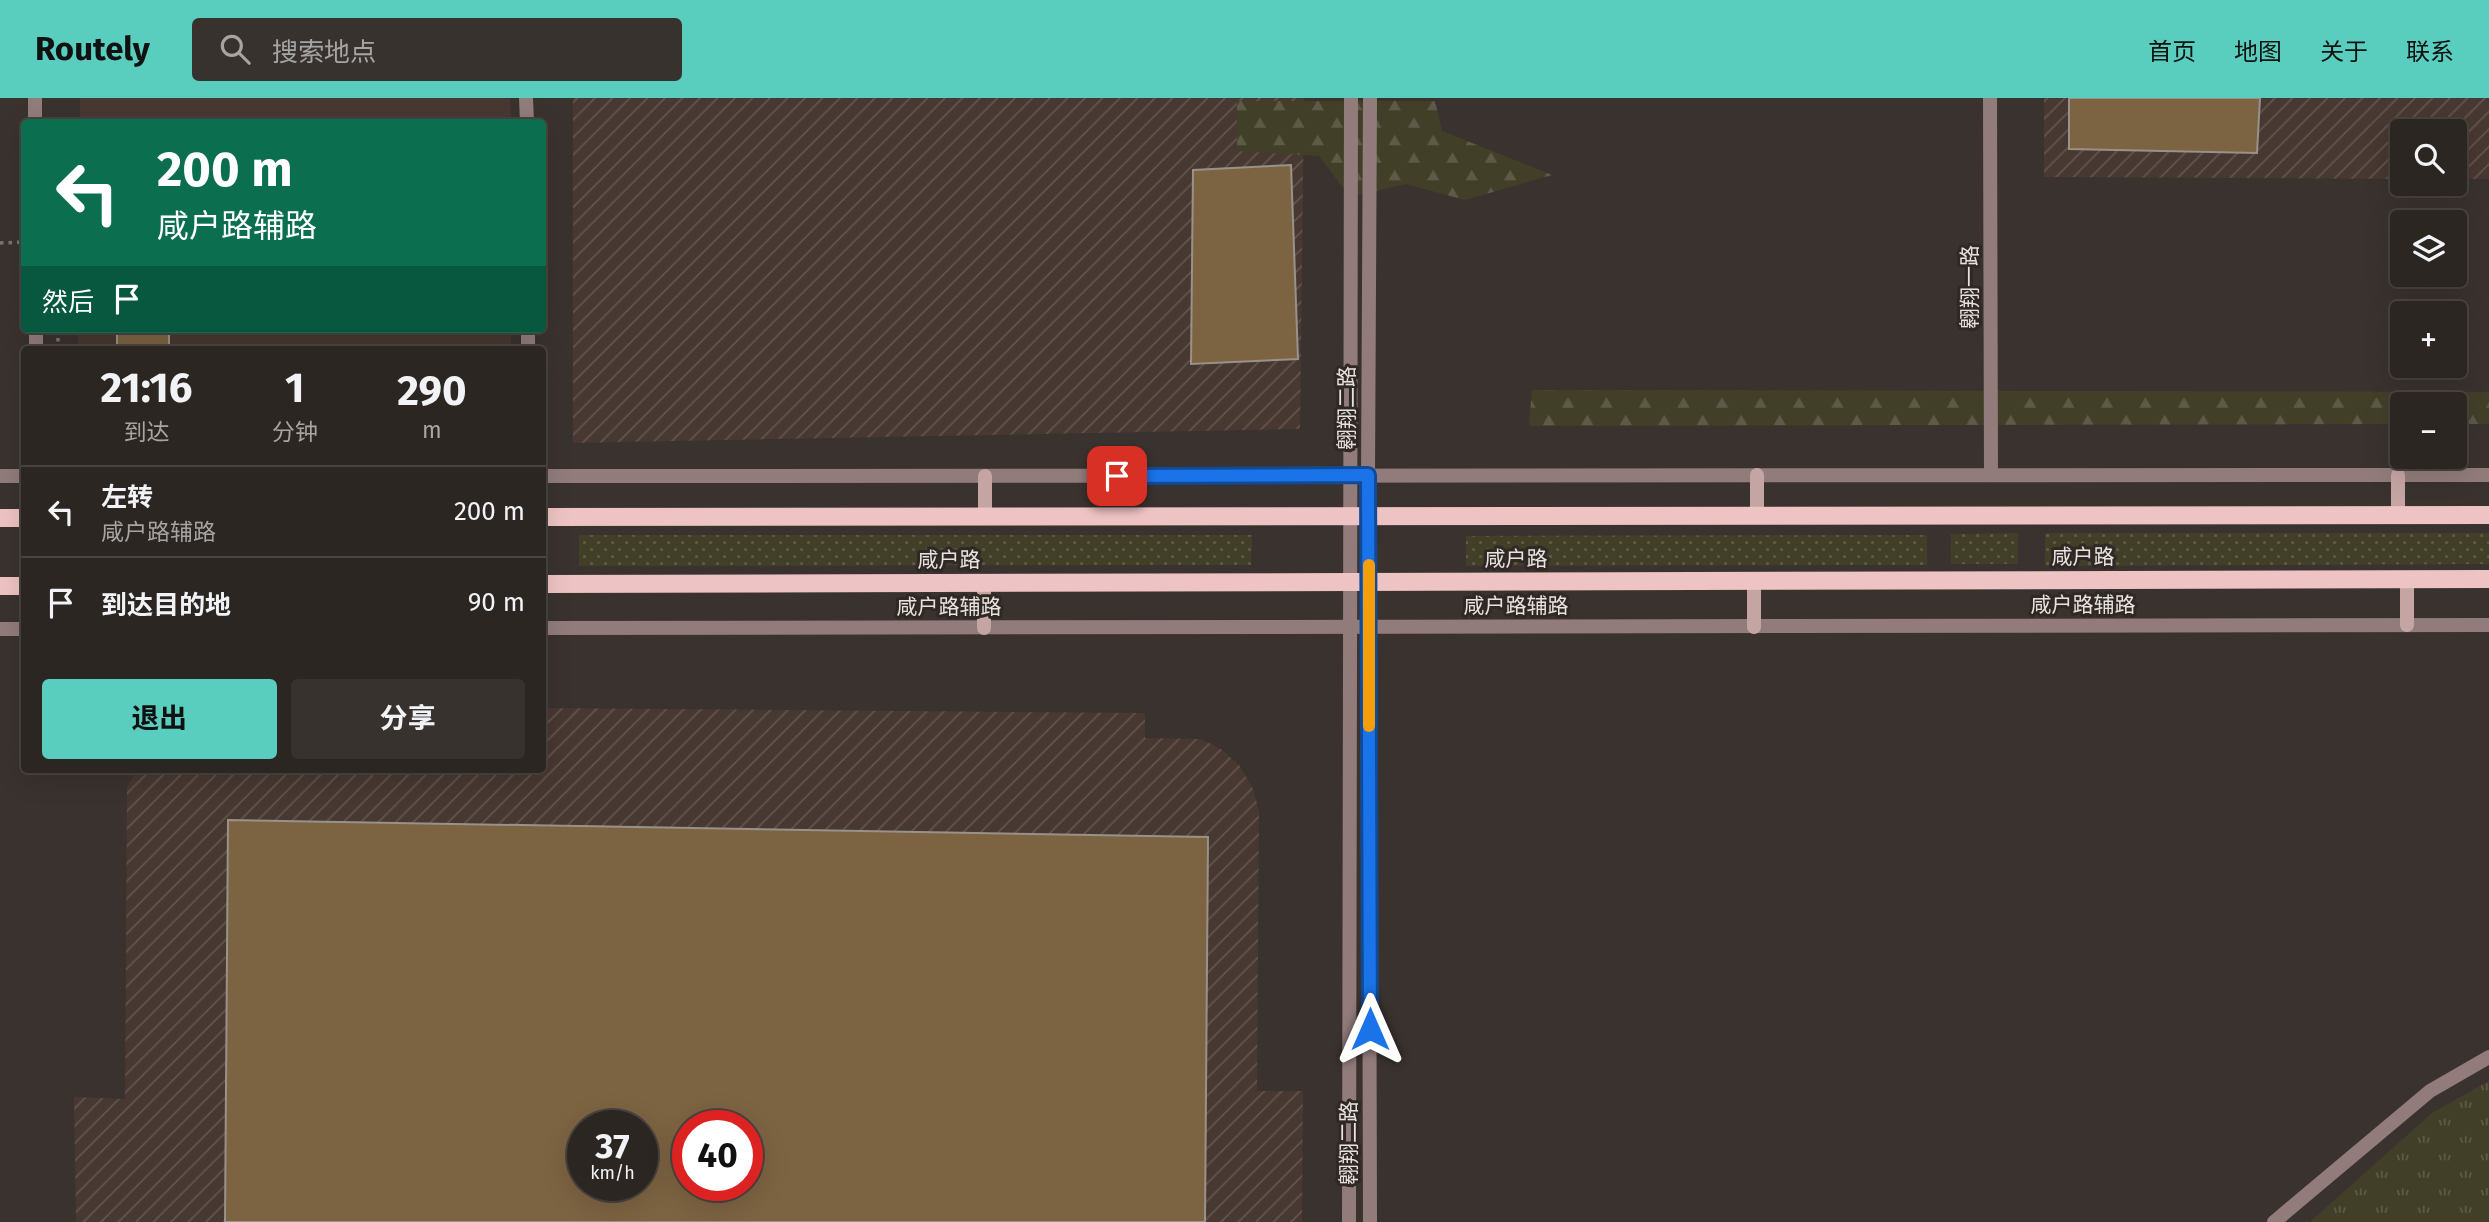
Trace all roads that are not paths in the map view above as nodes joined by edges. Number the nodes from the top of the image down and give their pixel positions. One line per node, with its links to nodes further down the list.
1 (35, 98): 6 (street)
2 (526, 98): 7 (street)
3 (1351, 98): 8 (street, 翱翔二路)
4 (1370, 98): 9 (street, 翱翔二路)
5 (1990, 98): 11 (street, 翱翔一路)
6 (35, 119)
7 (527, 119)
8 (1350, 475): 9 (street); 17 (street); 20 (street, 翱翔二路)
9 (1368, 475): 10 (street); 21 (street, 翱翔二路)
10 (1757, 475): 11 (street); 22 (main road)
11 (1991, 475): 12 (street)
12 (2398, 475): 13 (street); 18 (main road)
13 (2489, 475)
14 (0, 476): 15 (street)
15 (21, 476)
16 (546, 476): 17 (street)
17 (985, 476): 24 (main road)
18 (2398, 515): 19 (main road, 咸户路); 22 (main road, 咸户路)
19 (2489, 515)
20 (1350, 516): 21 (main road, 咸户路); 24 (main road, 咸户路); 30 (street, 翱翔二路)
21 (1369, 516): 22 (main road, 咸户路); 31 (street, 翱翔二路)
22 (1757, 516)
23 (546, 517): 24 (main road, 咸户路)
24 (985, 517)
25 (0, 518): 26 (main road)
26 (21, 518)
27 (2407, 579): 28 (main road, 咸户路); 29 (main road, 咸户路); 36 (main road)
28 (2489, 579)
29 (1755, 581): 31 (main road, 咸户路); 40 (main road)
30 (1350, 582): 31 (main road, 咸户路); 32 (main road, 咸户路); 38 (street, 翱翔二路)
31 (1369, 582): 39 (street, 翱翔二路)
32 (984, 583): 33 (main road, 咸户路); 42 (main road)
33 (546, 584)
34 (0, 586): 35 (main road)
35 (21, 586)
36 (2407, 625): 37 (street, 咸户路辅路); 40 (street, 咸户路辅路)
37 (2489, 625)
38 (1350, 627): 39 (street, 咸户路辅路); 42 (street, 咸户路辅路); 46 (street, 翱翔二路)
39 (1369, 627): 40 (street, 咸户路辅路); 47 (street, 翱翔二路)
40 (1754, 627)
41 (546, 628): 42 (street, 咸户路辅路)
42 (984, 628)
43 (0, 629): 44 (street)
44 (21, 629)
45 (2489, 1057): 48 (street)
46 (1349, 1222)
47 (1370, 1222)
48 (2274, 1222)

